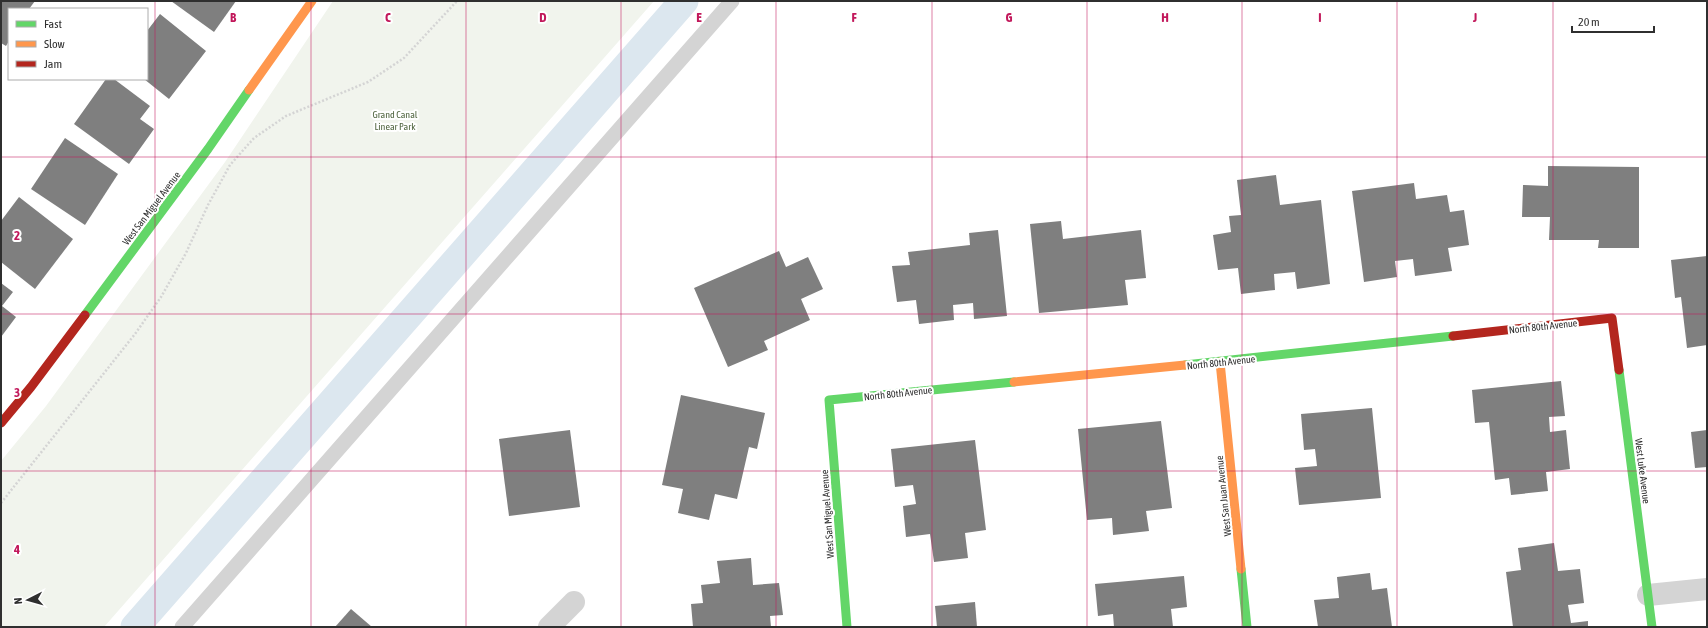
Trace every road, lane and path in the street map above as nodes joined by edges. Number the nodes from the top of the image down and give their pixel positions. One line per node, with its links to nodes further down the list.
1 (312, 1): 7 (street, West San Miguel Avenue)
2 (457, 1): 8 (path)
3 (732, 1): 12 (lane)
4 (1612, 318): 5 (street, North 80th Avenue); 10 (street, West Luke Avenue)
5 (1220, 362): 6 (street, North 80th Avenue); 15 (street, West San Juan Avenue)
6 (829, 400): 14 (street, West San Miguel Avenue)
7 (1, 423)
8 (1, 503)
9 (1707, 589): 10 (street)
10 (1648, 595): 16 (street, West Luke Avenue)
11 (574, 602): 13 (street)
12 (182, 627)
13 (549, 627)
14 (847, 627)
15 (1247, 627)
16 (1652, 627)

